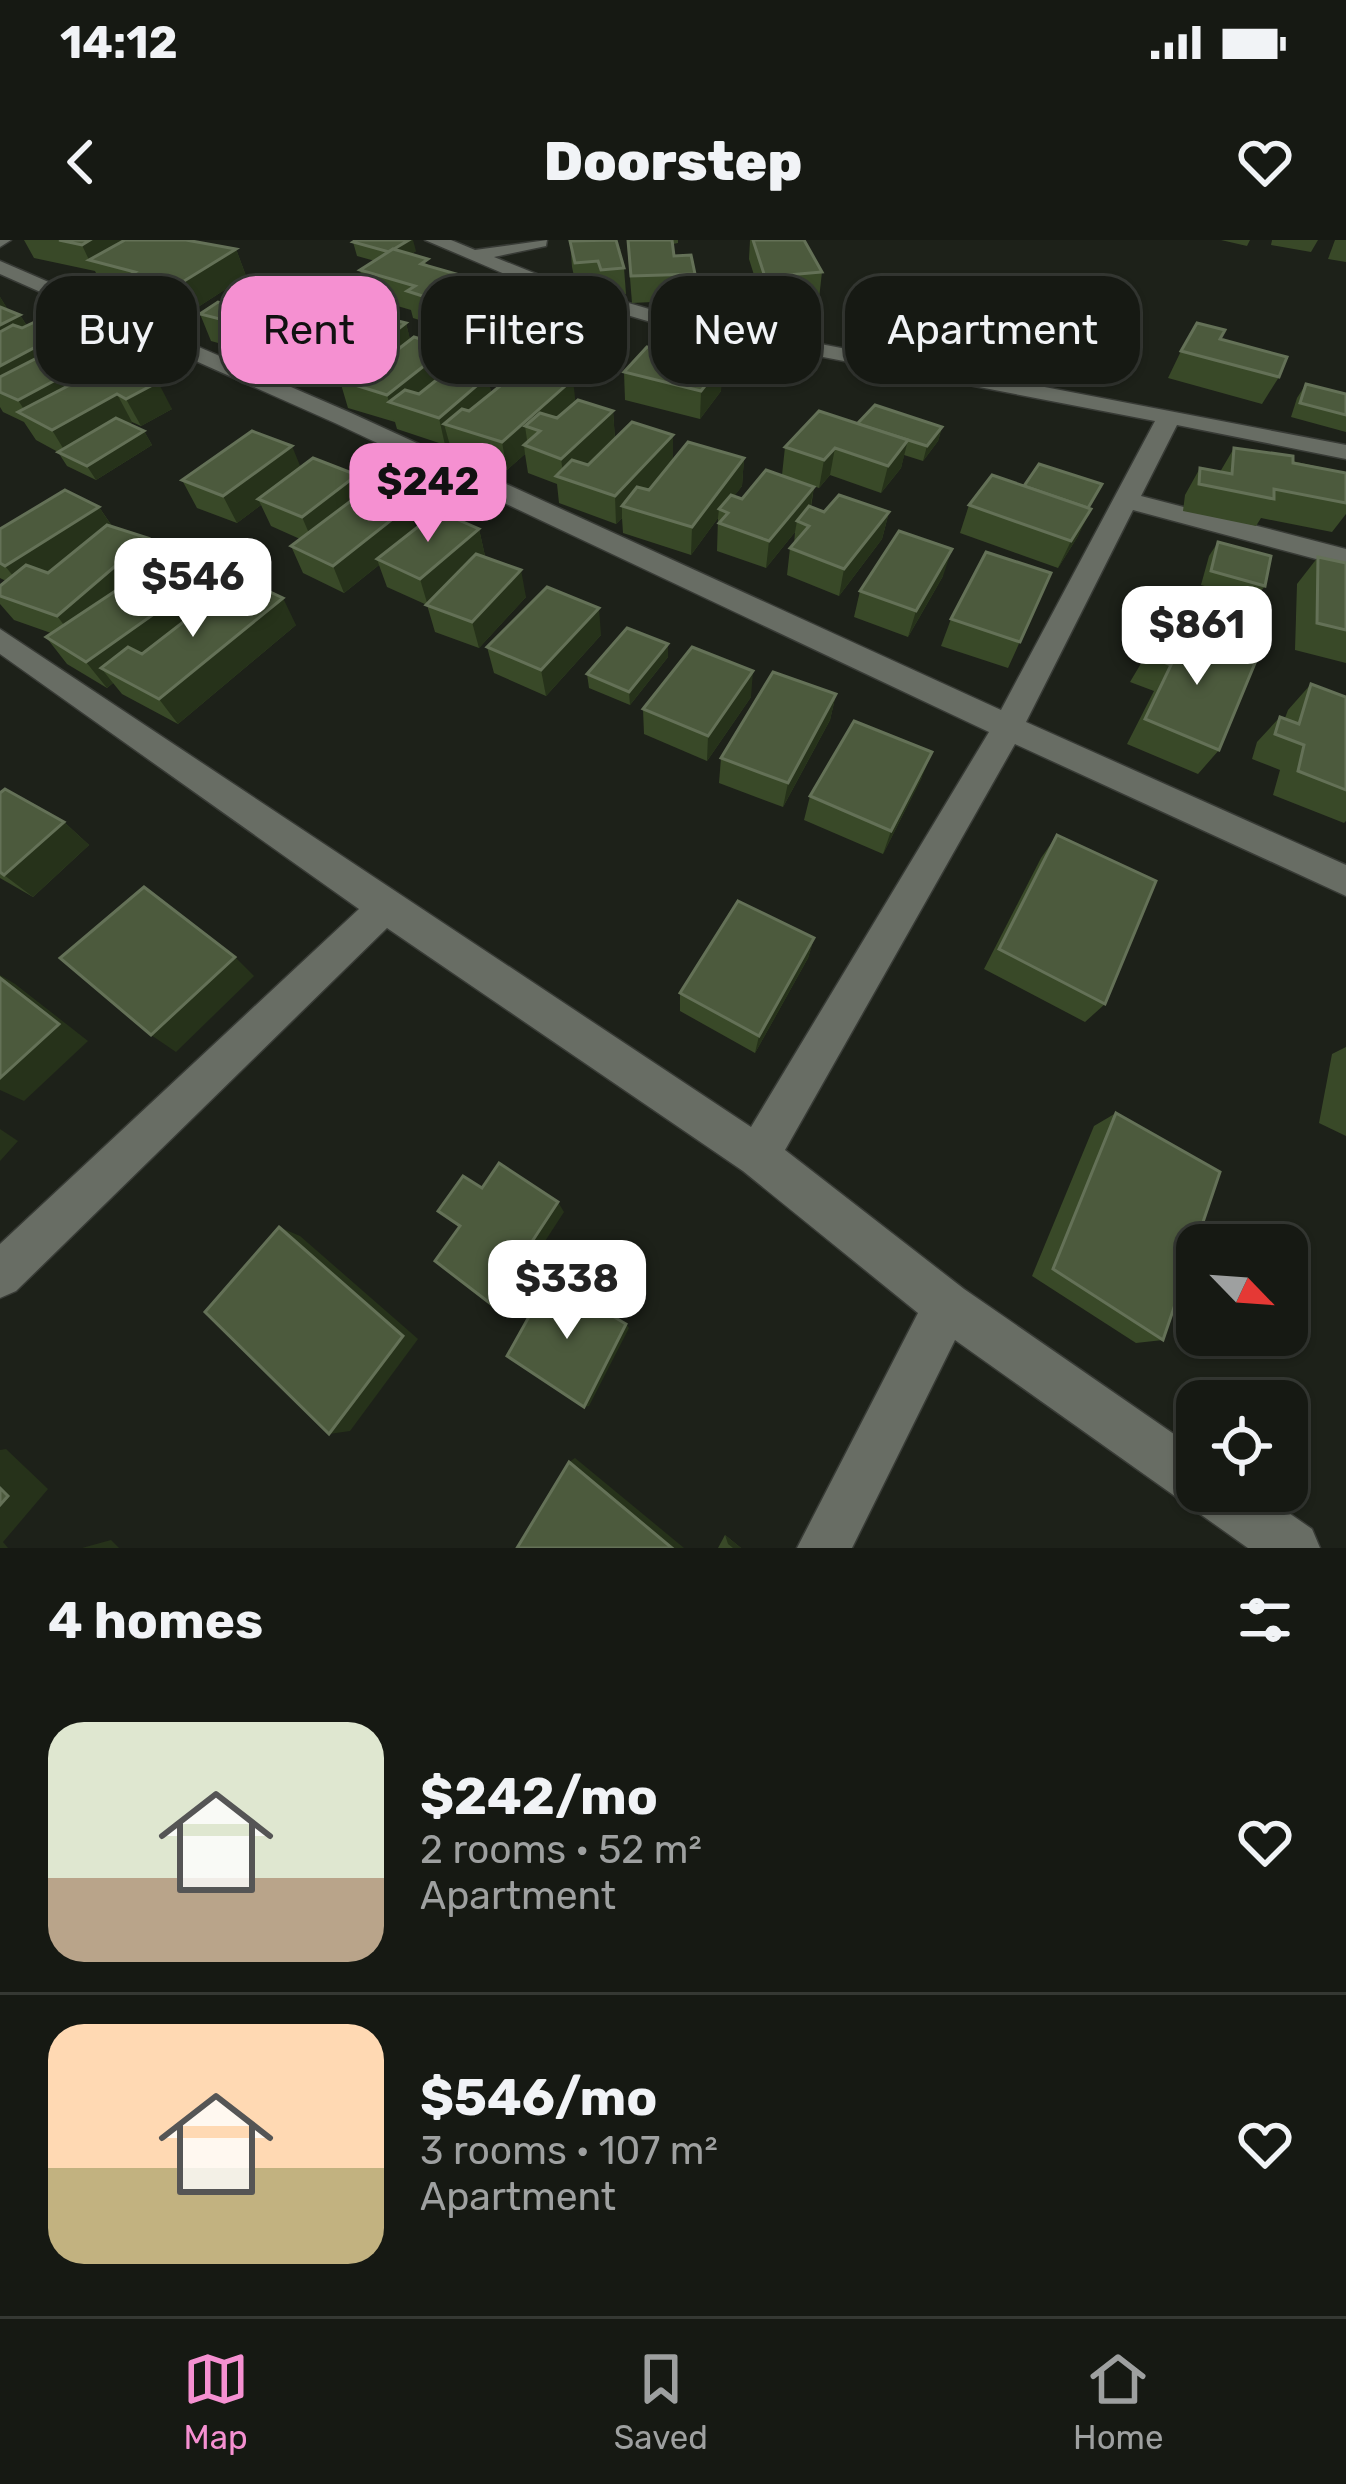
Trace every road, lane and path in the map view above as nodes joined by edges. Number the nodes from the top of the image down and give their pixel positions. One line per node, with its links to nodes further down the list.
1 (434, 240): 3 (street)
2 (538, 241): 3 (street); 6 (street)
3 (473, 256): 5 (street)
4 (0, 267): 13 (street)
5 (524, 276)
6 (549, 276)
7 (627, 310): 8 (street)
8 (1169, 417): 9 (street); 10 (street)
9 (1346, 452)
10 (1124, 500): 11 (street); 13 (street)
11 (1346, 558)
12 (6, 649): 15 (street)
13 (1008, 727): 14 (street); 16 (street)
14 (1346, 881)
15 (385, 907): 16 (street); 17 (street)
16 (758, 1156): 18 (street)
17 (0, 1275)
18 (947, 1306): 19 (street); 21 (street)
19 (1176, 1466)
20 (1242, 1512): 22 (street)
21 (824, 1548)
22 (1293, 1548)

